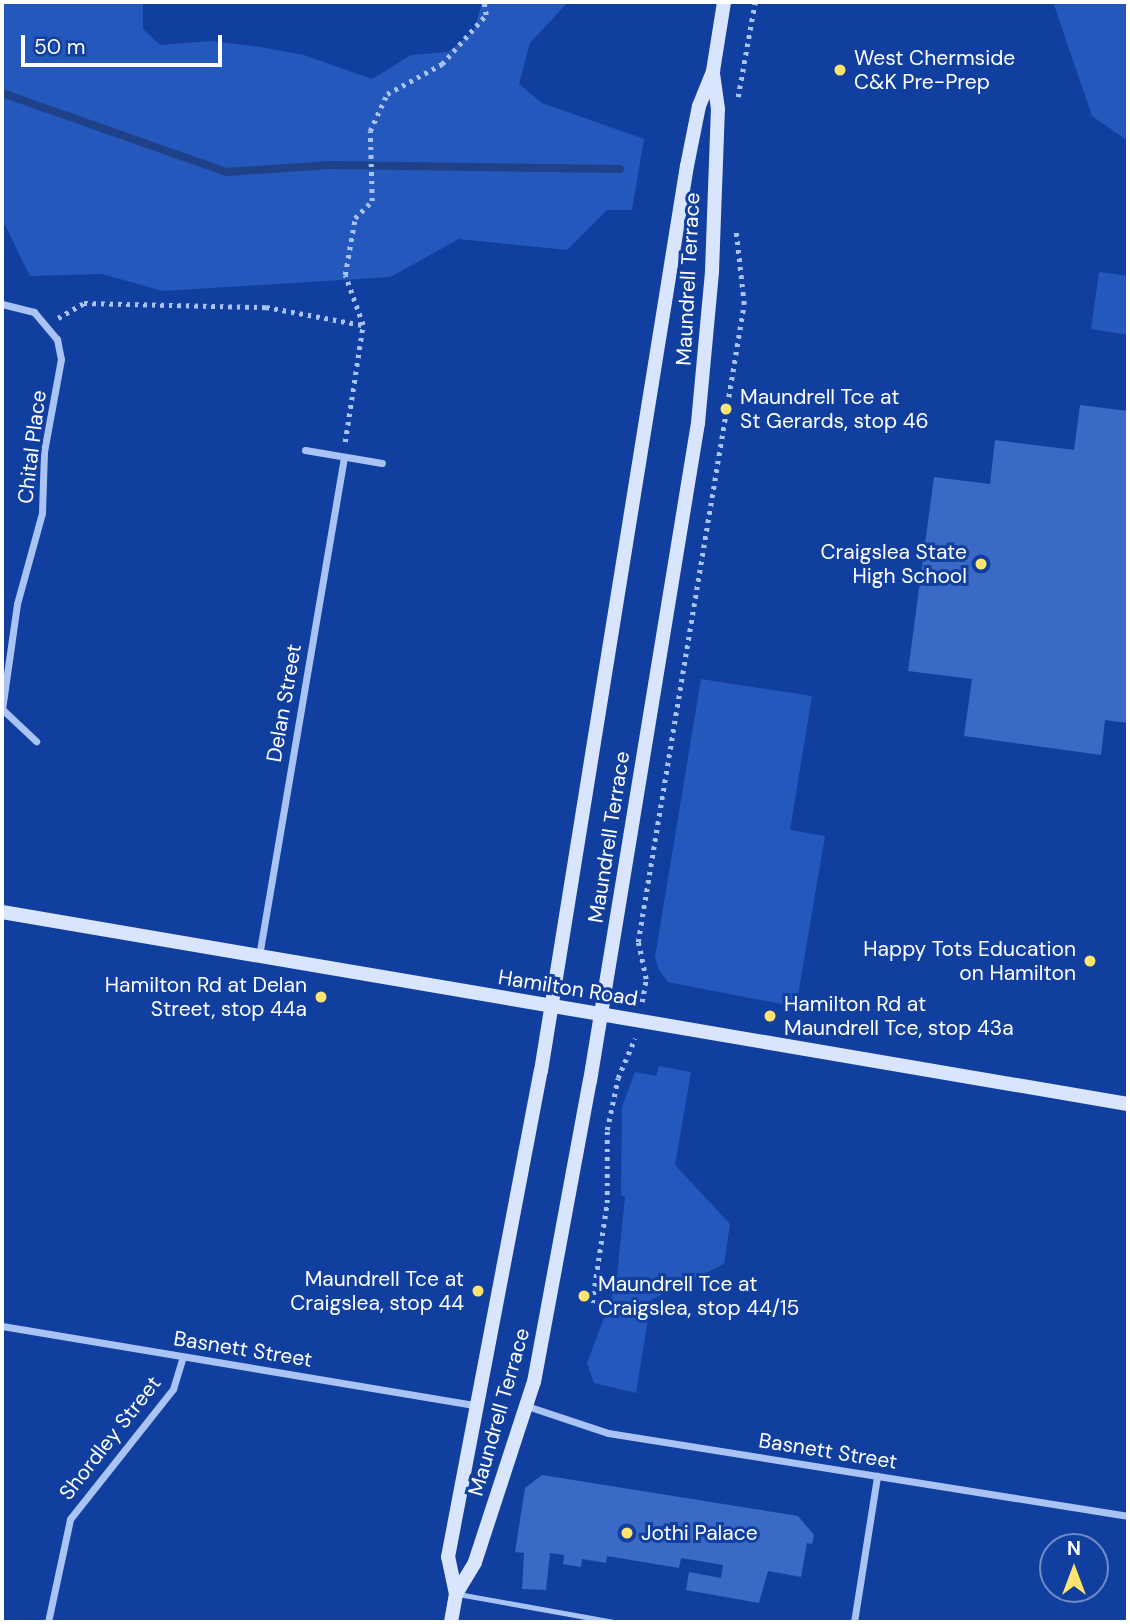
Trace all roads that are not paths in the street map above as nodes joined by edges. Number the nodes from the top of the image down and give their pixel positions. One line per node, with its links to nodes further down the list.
1 (724, 2): 2 (main road, Maundrell Terrace)
2 (713, 71): 11 (main road, Maundrell Terrace); 12 (main road, Maundrell Terrace)
3 (2, 304): 7 (street, Chital Place)
4 (305, 450): 5 (street)
5 (344, 457): 6 (street); 10 (street, Delan Street)
6 (382, 463)
7 (2, 709): 8 (street, Chital Place)
8 (36, 741)
9 (2, 912): 10 (main road, Hamilton Road)
10 (259, 956): 11 (main road, Hamilton Road)
11 (551, 1006): 12 (main road, Hamilton Road); 16 (main road, Maundrell Terrace)
12 (601, 1014): 13 (main road, Hamilton Road); 17 (main road, Maundrell Terrace)
13 (1128, 1104)
14 (2, 1326): 15 (street, Basnett Street)
15 (183, 1357): 16 (street, Basnett Street); 21 (street, Shordley Street)
16 (478, 1406): 20 (main road, Maundrell Terrace)
17 (527, 1406): 18 (street, Basnett Street); 20 (main road, Maundrell Terrace)
18 (877, 1476): 19 (street, Basnett Street); 24 (street)
19 (1128, 1516)
20 (456, 1594): 22 (main road, Maundrell Terrace); 23 (lane)
21 (48, 1622)
22 (451, 1622)
23 (614, 1622)
24 (854, 1622)

